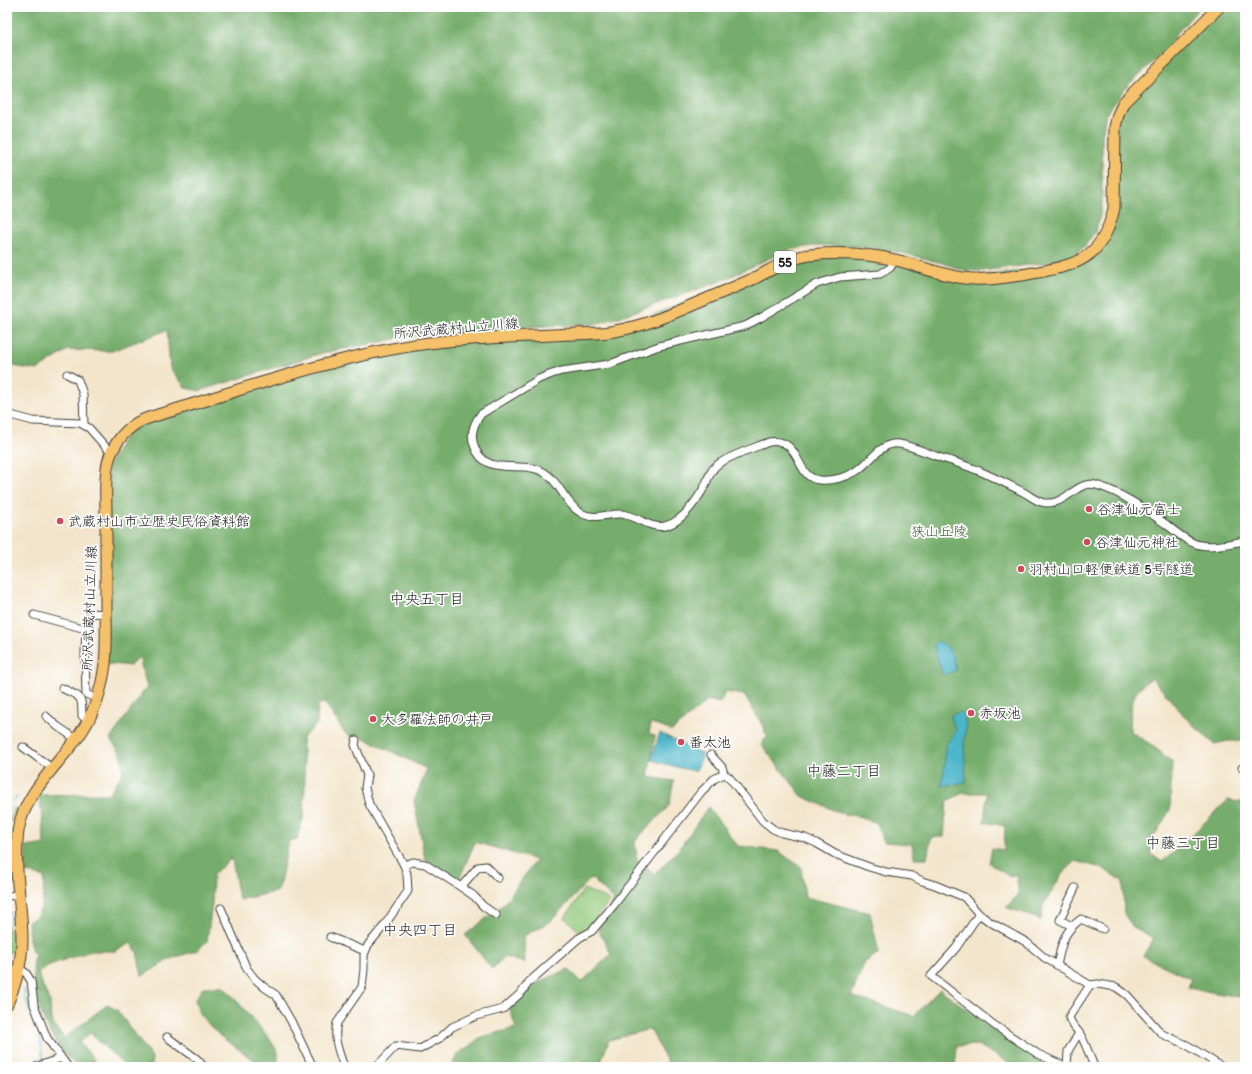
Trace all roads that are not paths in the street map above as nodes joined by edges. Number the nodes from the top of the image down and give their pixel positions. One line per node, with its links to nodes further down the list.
1 (1219, 7): 2 (main road, 所沢武蔵村山立川線 / 55)
2 (895, 260): 6 (main road, 所沢武蔵村山立川線 / 55); 7 (street)
3 (67, 374): 5 (street)
4 (7, 414): 5 (street)
5 (84, 425): 6 (street)
6 (111, 453): 8 (main road, 所沢武蔵村山立川線 / 55)
7 (1245, 542)
8 (106, 614): 10 (street); 12 (main road, 所沢武蔵村山立川線 / 55)
9 (34, 615): 10 (street)
10 (86, 629): 12 (street)
11 (62, 688): 14 (street)
12 (97, 699): 14 (main road, 所沢武蔵村山立川線 / 55)
13 (46, 716): 15 (street)
14 (88, 719): 15 (main road, 所沢武蔵村山立川線 / 55)
15 (76, 739): 19 (main road, 所沢武蔵村山立川線 / 55)
16 (356, 740): 21 (street)
17 (23, 747): 19 (street)
18 (711, 755): 20 (street)
19 (53, 769): 25 (main road, 所沢武蔵村山立川線 / 55)
20 (724, 774): 28 (street); 46 (street)
21 (404, 865): 23 (street); 33 (street)
22 (498, 878): 23 (street)
23 (461, 887): 29 (street)
24 (1075, 888): 30 (street)
25 (19, 895): 26 (street); 35 (main road, 所沢武蔵村山立川線 / 55)
26 (7, 896)
27 (222, 908): 44 (street)
28 (979, 914): 34 (street); 47 (street)
29 (496, 915)
30 (1072, 926): 31 (street); 34 (street)
31 (1103, 929)
32 (330, 937): 33 (street)
33 (365, 951): 45 (street)
34 (1057, 965): 36 (street)
35 (19, 968): 37 (main road, 所沢武蔵村山立川線 / 55); 40 (street)
36 (1090, 985): 38 (street); 49 (street)
37 (7, 1004)
38 (1079, 1033): 47 (street); 48 (street)
39 (166, 1037): 43 (street)
40 (62, 1058): 41 (street); 42 (street)
41 (42, 1065)
42 (68, 1067)
43 (204, 1067)
44 (313, 1067)
45 (344, 1067)
46 (376, 1067)
47 (1067, 1067)
48 (1094, 1067)
49 (1222, 1067)

